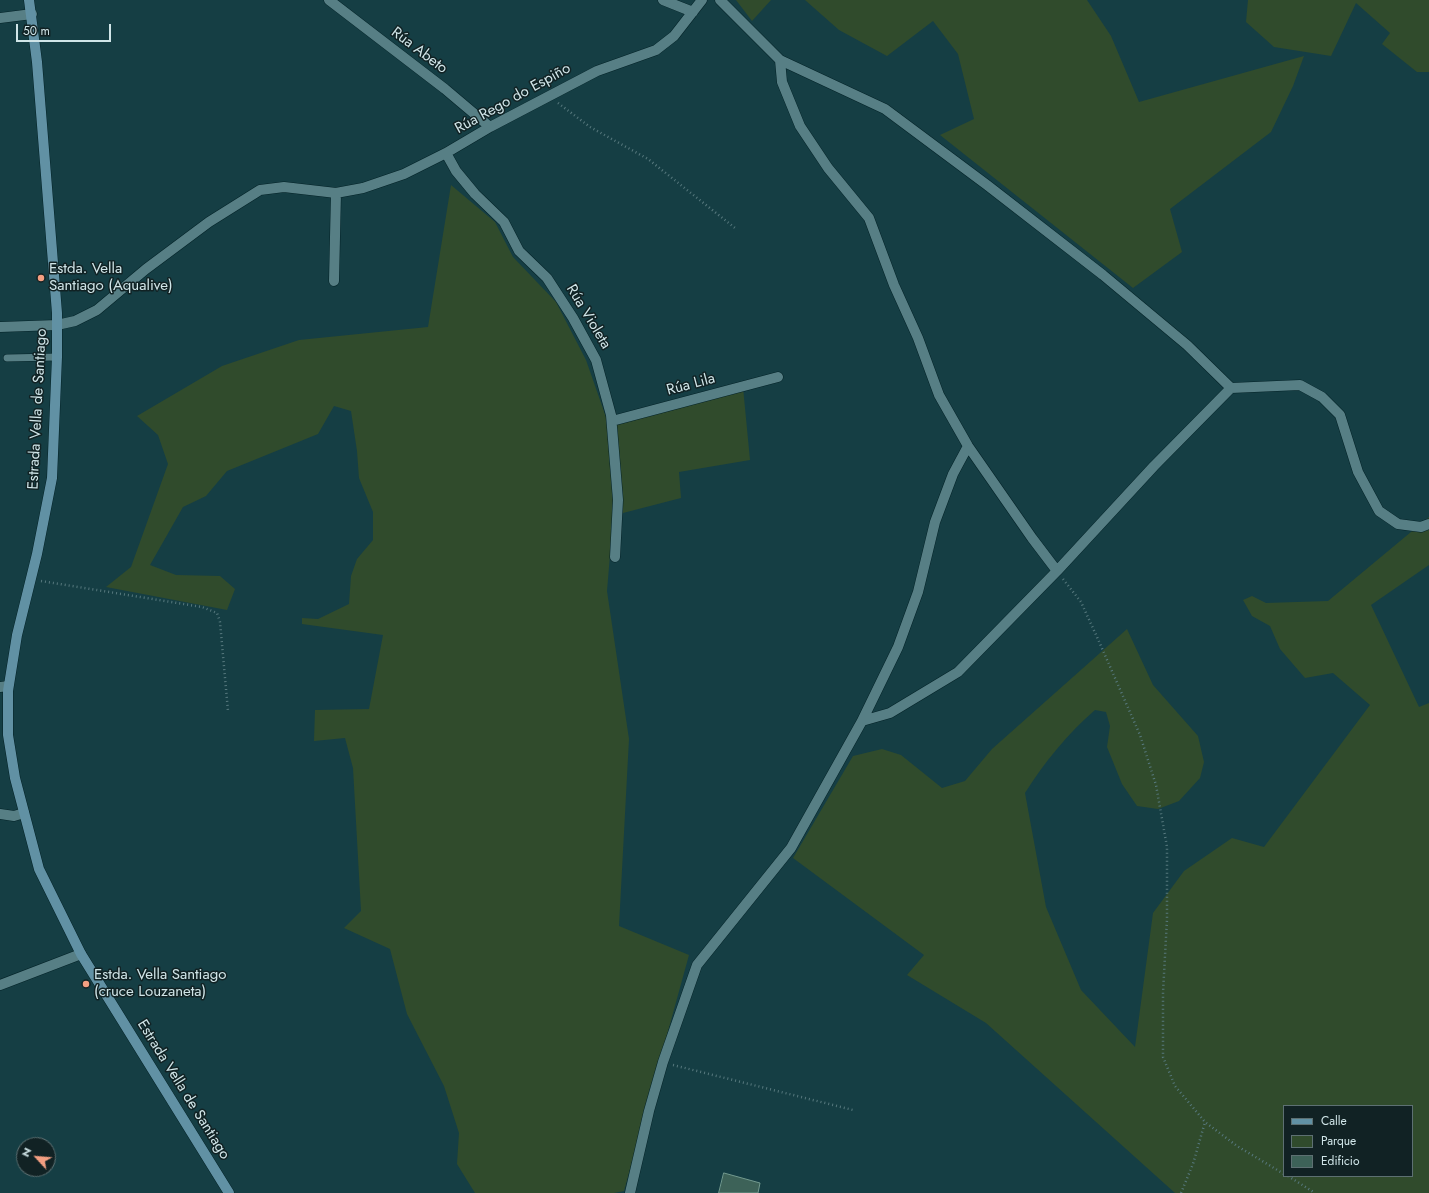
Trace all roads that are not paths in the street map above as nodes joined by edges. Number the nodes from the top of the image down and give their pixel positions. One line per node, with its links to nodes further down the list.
1 (29, 0): 7 (main road, Estrada Vella de Santiago)
2 (329, 0): 10 (street, Rúa Abeto)
3 (663, 0): 6 (street)
4 (702, 0): 6 (street, Rúa Rego do Espiño)
5 (720, 0): 9 (street)
6 (693, 12): 10 (street, Rúa Rego do Espiño)
7 (32, 14): 8 (street); 14 (main road, Estrada Vella de Santiago)
8 (0, 18)
9 (780, 60): 19 (street); 21 (street)
10 (490, 127): 11 (street, Rúa Rego do Espiño)
11 (446, 153): 12 (street, Rúa Rego do Espiño); 20 (street, Rúa Violeta)
12 (336, 193): 13 (street); 14 (street, Rúa Rego do Espiño)
13 (334, 281)
14 (57, 326): 15 (street, Rúa Rego do Espiño); 16 (main road, Estrada Vella de Santiago)
15 (0, 328)
16 (57, 357): 17 (lane); 25 (main road, Estrada Vella de Santiago)
17 (7, 358)
18 (778, 377): 20 (street, Rúa Lila)
19 (1231, 388): 22 (street); 24 (street)
20 (612, 421): 23 (street, Rúa Violeta)
21 (968, 446): 24 (street); 26 (street)
22 (1429, 524)
23 (615, 557)
24 (1057, 571): 26 (street)
25 (4, 686): 27 (main road, Estrada Vella de Santiago)
26 (862, 721): 32 (street)
27 (24, 813): 28 (street); 29 (main road, Estrada Vella de Santiago)
28 (0, 814)
29 (81, 954): 30 (street); 31 (main road, Estrada Vella de Santiago)
30 (0, 985)
31 (229, 1193)
32 (630, 1193)

